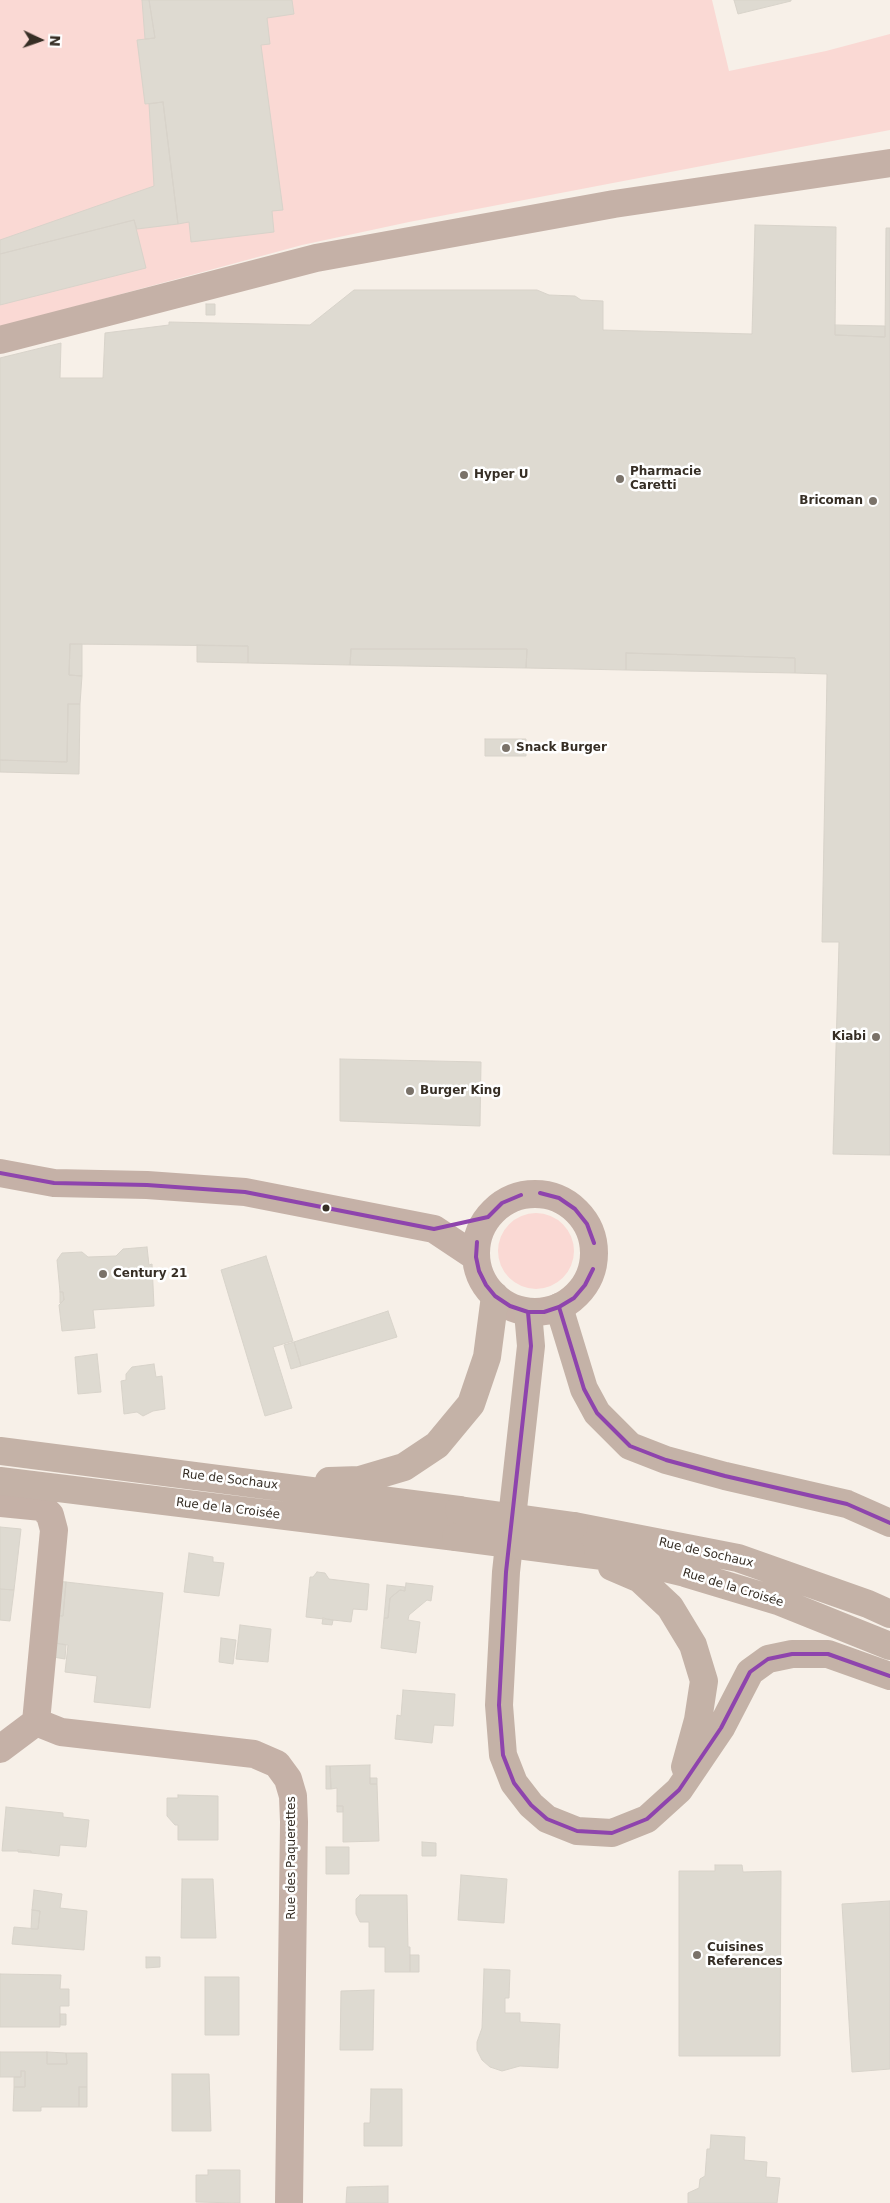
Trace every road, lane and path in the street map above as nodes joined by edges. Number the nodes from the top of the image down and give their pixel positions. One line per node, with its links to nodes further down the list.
1 (890, 163): 2 (street)
2 (0, 340)
3 (0, 1173): 5 (street)
4 (488, 1217): 5 (street); 6 (street); 8 (street)
5 (434, 1230): 6 (street)
6 (476, 1257): 7 (street)
7 (495, 1296): 9 (street); 12 (main road)
8 (559, 1307): 9 (street); 14 (main road)
9 (528, 1312): 21 (main road)
10 (0, 1451): 12 (main road, Rue de Sochaux)
11 (0, 1481): 15 (main road, Rue de la Croisée, bridge)
12 (248, 1482): 15 (main road, Rue de Sochaux, bridge)
13 (0, 1503): 19 (street)
14 (890, 1523)
15 (572, 1539): 16 (main road, Rue de Sochaux); 17 (main road, Rue de la Croisée); 21 (main road)
16 (890, 1614)
17 (890, 1646)
18 (890, 1676): 21 (main road)
19 (36, 1722): 20 (street); 22 (street, Rue des Paquerettes)
20 (0, 1749)
21 (679, 1790)
22 (289, 2203)

